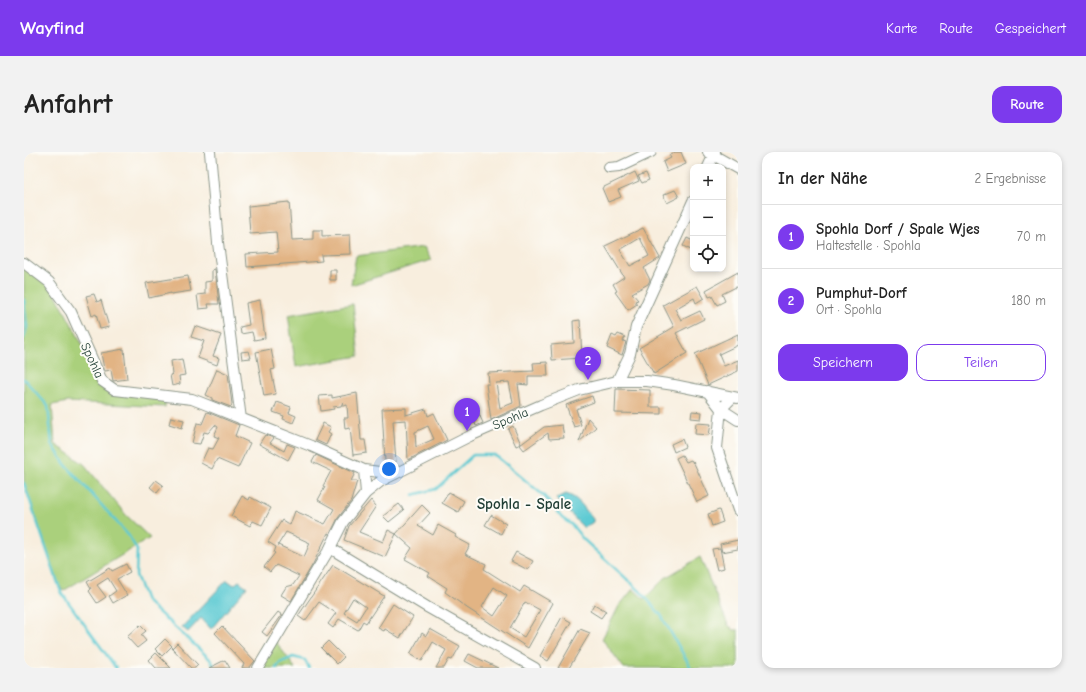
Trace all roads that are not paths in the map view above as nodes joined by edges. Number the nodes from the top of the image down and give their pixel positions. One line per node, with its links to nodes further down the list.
1 (210, 152): 13 (street)
2 (652, 152): 5 (street)
3 (712, 153): 4 (street); 6 (street)
4 (709, 164)
5 (609, 168)
6 (738, 169)
7 (690, 208): 9 (street)
8 (24, 263): 13 (street, Spohla)
9 (617, 381): 10 (street, Spohla); 16 (street, Spohla)
10 (707, 391): 11 (street, Spohla); 12 (street)
11 (735, 397): 12 (street)
12 (721, 409): 14 (street); 18 (street)
13 (241, 418): 15 (street, Spohla)
14 (738, 420)
15 (364, 470): 16 (street, Spohla); 17 (street)
16 (395, 474): 17 (street, Spohla)
17 (366, 493): 19 (street, Spohla)
18 (738, 510)
19 (330, 548): 20 (street, Spohla); 21 (street)
20 (258, 668)
21 (535, 668)

